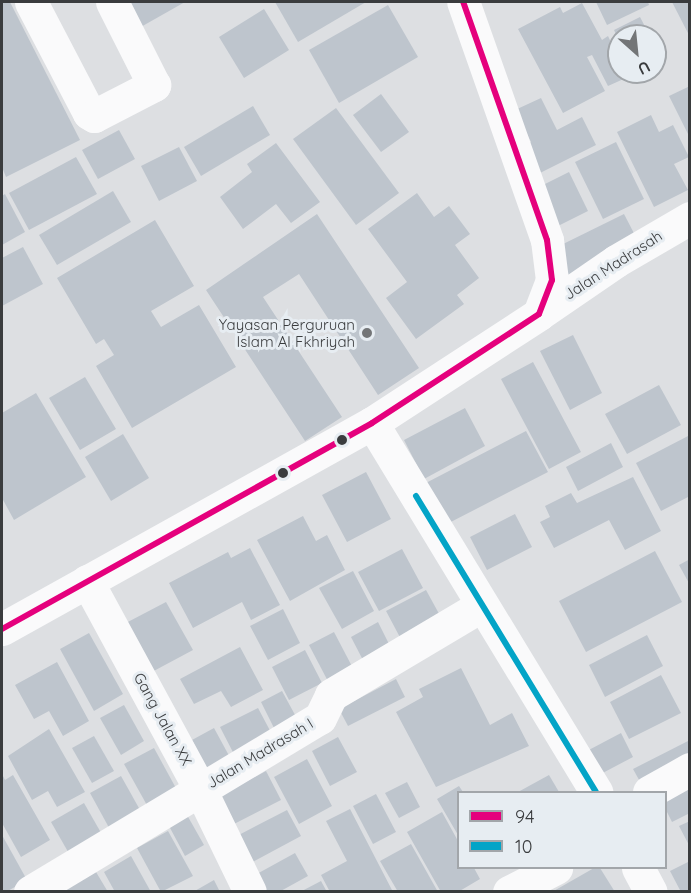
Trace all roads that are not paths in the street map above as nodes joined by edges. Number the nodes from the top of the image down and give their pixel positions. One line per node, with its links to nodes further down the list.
1 (31, 2): 2 (street)
2 (112, 2)
3 (463, 2): 5 (street, Jalan Madrasah)
4 (686, 228): 5 (street, Jalan Madrasah)
5 (539, 314): 6 (street, Jalan Madrasah)
6 (372, 423): 7 (street, Jalan Madrasah); 8 (street)
7 (87, 581): 9 (street, Jalan Madrasah); 11 (street, Gang Jalan XX)
8 (481, 606): 11 (street, Jalan Madrasah I); 12 (street)
9 (2, 629)
10 (690, 769): 13 (street)
11 (200, 789): 16 (street, Jalan Madrasah I); 17 (street, Gang Jalan XX)
12 (595, 791)
13 (651, 791)
14 (552, 869): 18 (street)
15 (639, 869): 19 (street)
16 (30, 891)
17 (250, 891)
18 (509, 891)
19 (651, 891)

